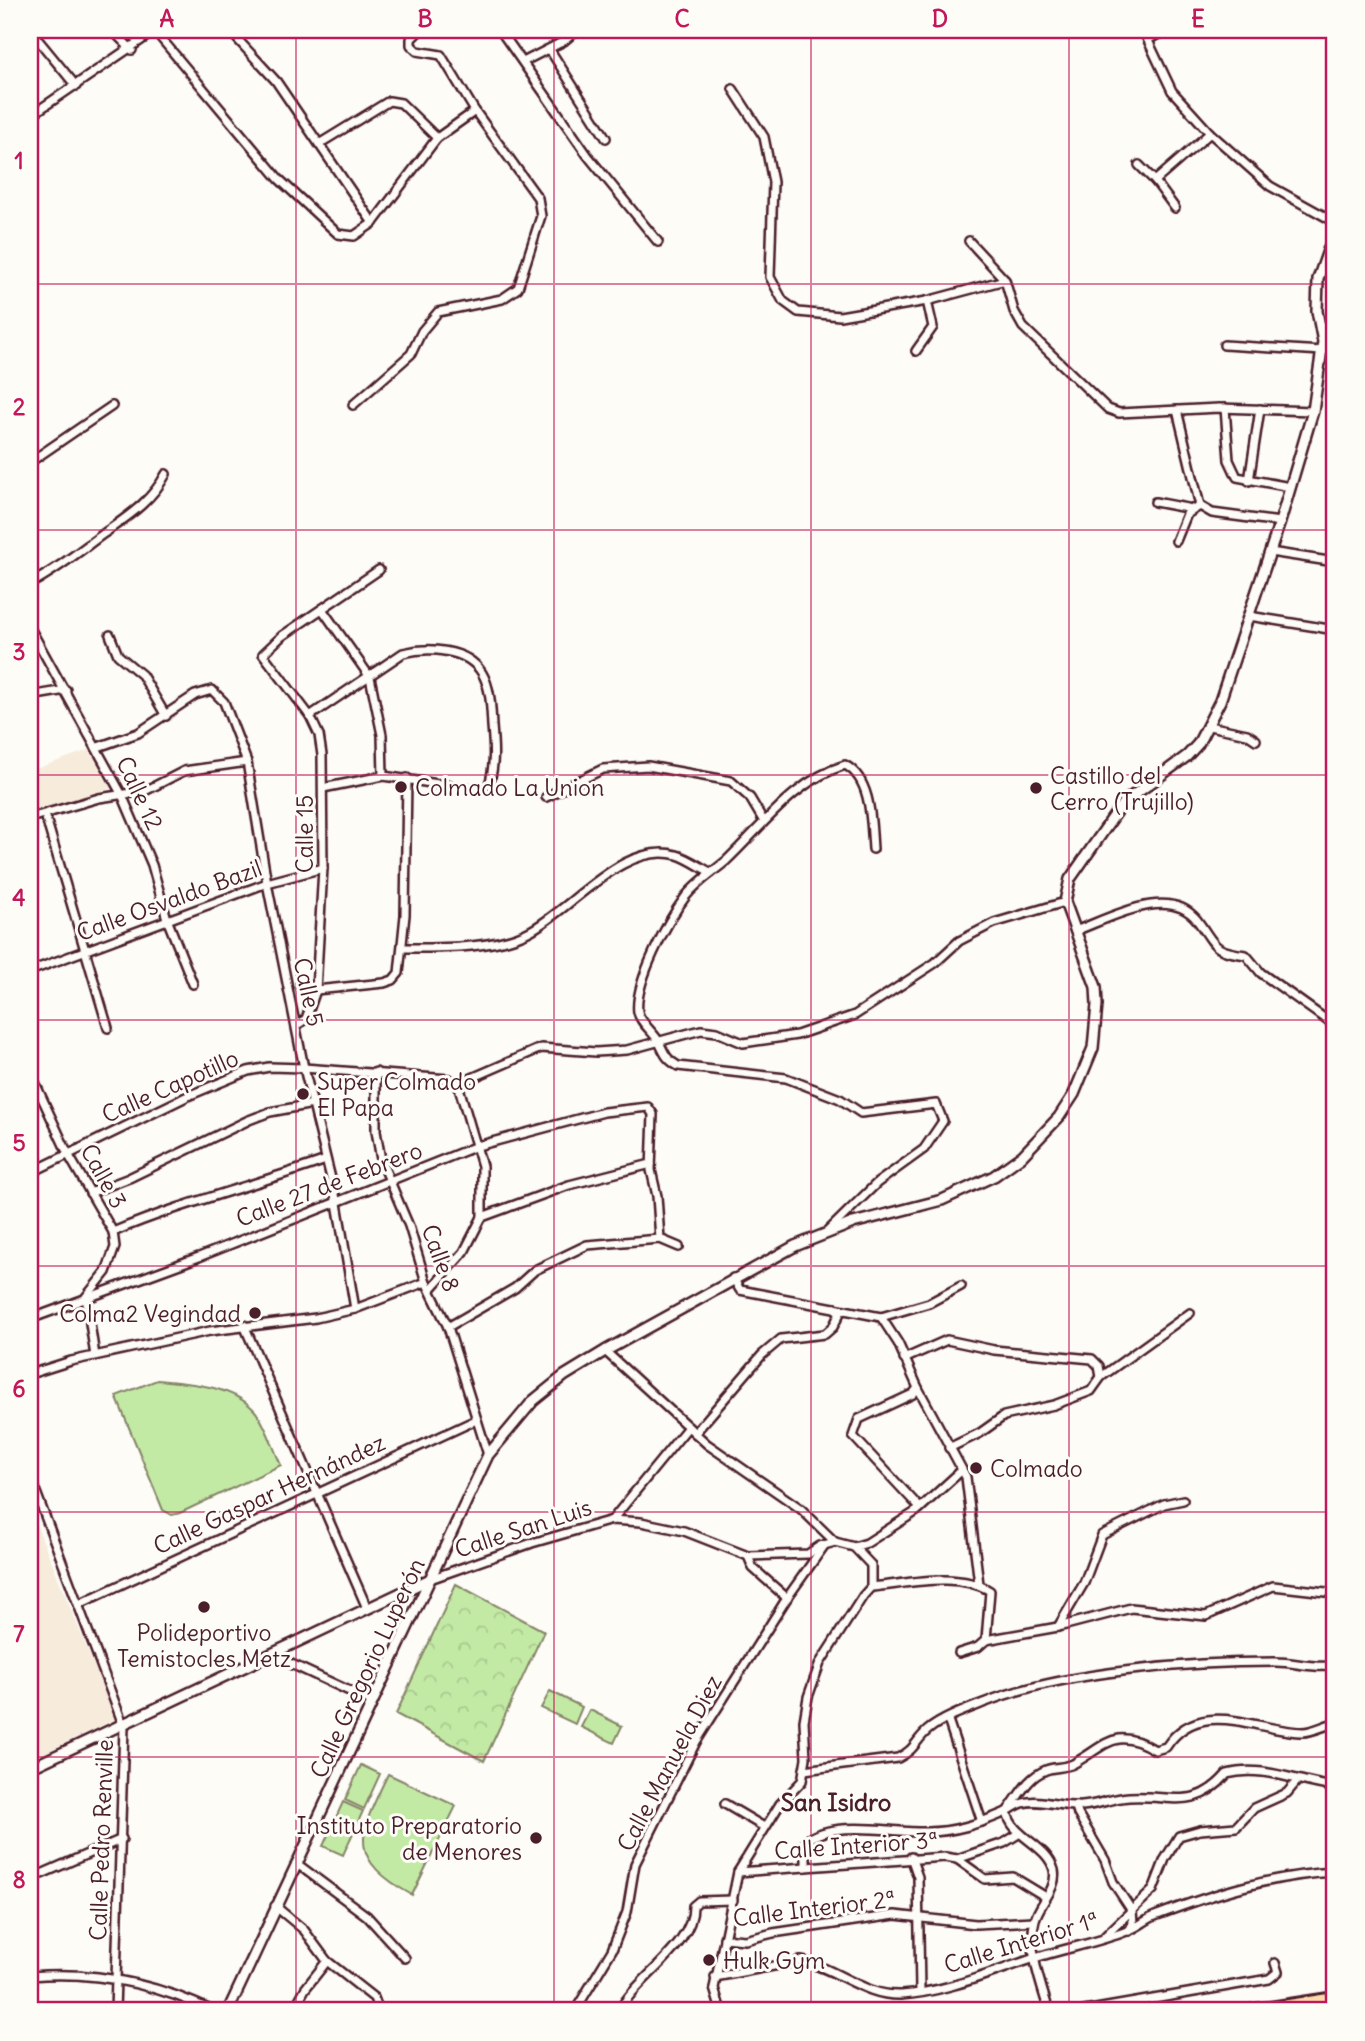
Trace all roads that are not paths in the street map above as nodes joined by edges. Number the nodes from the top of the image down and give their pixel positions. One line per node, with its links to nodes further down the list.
1 (30, 30): 14 (street)
2 (112, 30): 11 (street)
3 (156, 30): 11 (street); 26 (street)
4 (229, 30): 21 (street)
5 (420, 30): 16 (street)
6 (500, 30): 13 (street)
7 (577, 30): 12 (street)
8 (1143, 30): 10 (street)
9 (1170, 30): 10 (street)
10 (1147, 39): 18 (street)
11 (132, 50): 14 (street)
12 (550, 50): 13 (street); 20 (street)
13 (523, 62): 28 (street)
14 (76, 86): 17 (street)
15 (733, 89): 31 (street)
16 (475, 111): 19 (street); 36 (street)
17 (30, 116)
18 (1210, 133): 23 (street); 25 (street)
19 (437, 138): 21 (street); 26 (street)
20 (606, 138)
21 (319, 144): 26 (street)
22 (1139, 165): 23 (street)
23 (1155, 181): 24 (street)
24 (1175, 208)
25 (1335, 222)
26 (373, 223)
27 (1335, 231): 34 (street)
28 (659, 242)
29 (969, 242): 30 (street)
30 (1005, 280): 31 (street); 40 (street)
31 (927, 302): 35 (street)
32 (1224, 345): 34 (street)
33 (1335, 346): 34 (street)
34 (1322, 347): 41 (street)
35 (916, 351)
36 (354, 405)
37 (112, 406): 42 (street)
38 (1225, 408): 39 (street); 40 (street); 44 (street)
39 (1261, 409): 41 (street); 44 (street)
40 (1177, 410): 47 (street)
41 (1313, 411): 45 (street)
42 (30, 462)
43 (166, 474): 53 (street)
44 (1249, 481): 45 (street)
45 (1290, 487): 48 (street)
46 (1155, 502): 47 (street)
47 (1196, 508): 48 (street); 49 (street)
48 (1280, 522): 50 (street)
49 (1176, 541)
50 (1270, 552): 51 (street); 55 (street)
51 (1335, 562)
52 (379, 570): 54 (street)
53 (30, 584)
54 (322, 609): 59 (street); 63 (street, Calle 15)
55 (1249, 616): 57 (street); 64 (street)
56 (30, 628): 60 (street, Calle 12)
57 (1335, 630)
58 (110, 635): 62 (street)
59 (370, 677): 63 (street); 68 (street); 69 (street)
60 (66, 690): 61 (street); 66 (street, Calle 12)
61 (30, 696)
62 (166, 716): 66 (street); 67 (street, Calle 5)
63 (310, 716): 70 (street, Calle 15)
64 (1209, 726): 65 (street); 80 (street)
65 (1256, 740)
66 (98, 747): 71 (street, Calle 12)
67 (247, 762): 71 (street); 79 (street, Calle 5)
68 (383, 776): 69 (street); 70 (street)
69 (407, 778): 83 (street)
70 (323, 789): 77 (street, Calle 15)
71 (123, 797): 73 (street); 81 (street, Calle 12)
72 (546, 797): 75 (street)
73 (45, 815): 74 (street); 84 (street)
74 (30, 818)
75 (763, 820): 76 (street); 78 (street)
76 (873, 849)
77 (324, 868): 79 (street, Calle Osvaldo Bazil); 87 (street, Calle 15)
78 (710, 872): 83 (street); 91 (street)
79 (267, 883): 81 (street, Calle Osvaldo Bazil); 88 (street, Calle 5)
80 (1065, 902): 82 (street, Calle Gregorio Luperón); 91 (street)
81 (167, 919): 84 (street, Calle Osvaldo Bazil); 86 (street, Calle 12)
82 (1075, 930): 89 (street); 107 (street, Calle Gregorio Luperón)
83 (403, 948): 87 (street)
84 (86, 951): 85 (street, Calle Osvaldo Bazil); 90 (street)
85 (30, 971)
86 (193, 984)
87 (316, 990): 88 (street, Calle 15)
88 (297, 1025): 92 (street, Calle 5)
89 (1335, 1026)
90 (108, 1028)
91 (659, 1041): 96 (street); 107 (street)
92 (304, 1068): 94 (street, Calle Capotillo); 97 (street, Calle 5); 99 (street, Calle Capotillo)
93 (30, 1072): 95 (street, Calle 3)
94 (376, 1072): 96 (street, Calle Capotillo); 103 (street, Calle 8)
95 (32, 1084): 99 (street, Calle 3)
96 (458, 1084): 98 (street)
97 (313, 1104): 100 (street, Calle 5); 104 (street)
98 (477, 1146): 101 (street, Calle 27 de Febrero); 103 (street, Calle 27 de Febrero); 106 (street)
99 (68, 1154): 102 (street, Calle Capotillo); 104 (street, Calle 3)
100 (326, 1160): 105 (street, Calle 5); 108 (street)
101 (651, 1164): 106 (street); 109 (street)
102 (30, 1173)
103 (392, 1182): 105 (street, Calle 27 de Febrero); 112 (street, Calle 8)
104 (90, 1193): 108 (street, Calle 3)
105 (337, 1203): 114 (street, Calle 27 de Febrero); 117 (street, Calle 5)
106 (482, 1217): 112 (street)
107 (828, 1231): 111 (street, Calle Gregorio Luperón)
108 (113, 1232): 114 (street, Calle 3)
109 (660, 1239): 110 (street); 122 (street)
110 (679, 1247)
111 (733, 1278): 116 (street); 123 (street, Calle Gregorio Luperón)
112 (429, 1286): 117 (street); 122 (street, Calle 8)
113 (961, 1286): 119 (street)
114 (86, 1297): 120 (street, Calle 27 de Febrero); 124 (street)
115 (30, 1302): 120 (street)
116 (834, 1308): 119 (street); 131 (street)
117 (355, 1309): 121 (street)
118 (1190, 1313): 127 (street)
119 (881, 1317): 125 (street)
120 (32, 1318)
121 (244, 1325): 124 (street); 136 (street)
122 (448, 1327): 129 (street, Calle 8)
123 (605, 1351): 130 (street); 133 (street, Calle Gregorio Luperón)
124 (95, 1356): 126 (street)
125 (904, 1359): 127 (street); 128 (street)
126 (30, 1374)
127 (1101, 1377): 132 (street)
128 (918, 1388): 132 (street); 138 (street)
129 (476, 1420): 133 (street, Calle 8); 136 (street, Calle Gaspar Hernández)
130 (688, 1427): 131 (street); 139 (street)
131 (695, 1433): 140 (street)
132 (949, 1448): 134 (street)
133 (488, 1455): 144 (street, Calle Gregorio Luperón)
134 (961, 1471): 138 (street); 145 (street)
135 (31, 1481): 149 (street, Calle Pedro Renville)
136 (319, 1493): 149 (street, Calle Gaspar Hernández); 150 (street)
137 (1182, 1500): 151 (street)
138 (920, 1508): 142 (street)
139 (612, 1520): 143 (street, Calle San Luis); 144 (street, Calle San Luis)
140 (835, 1542): 141 (street); 142 (street)
141 (824, 1545): 143 (street); 148 (street, Calle Manuela Diez)
142 (854, 1547): 146 (street)
143 (748, 1556): 148 (street)
144 (430, 1579): 150 (street); 156 (street, Calle Gregorio Luperón)
145 (979, 1584): 146 (street); 152 (street)
146 (872, 1587): 161 (street)
147 (1335, 1593): 151 (street)
148 (787, 1598): 201 (street, Calle Manuela Diez)
149 (79, 1604): 159 (street, Calle Pedro Renville)
150 (368, 1608): 154 (street)
151 (1058, 1627): 152 (street)
152 (986, 1640): 153 (street)
153 (959, 1653)
154 (272, 1654): 156 (street); 159 (street)
155 (1329, 1666): 157 (street)
156 (373, 1702): 173 (street, Calle Gregorio Luperón)
157 (948, 1720): 161 (street); 167 (street)
158 (1335, 1723): 166 (street)
159 (124, 1727): 160 (street); 170 (street, Calle Pedro Renville)
160 (30, 1768)
161 (804, 1770): 168 (street)
162 (1297, 1781): 163 (street); 165 (street); 181 (street)
163 (1335, 1787)
164 (725, 1804): 168 (street)
165 (1076, 1806): 166 (street); 181 (street)
166 (1007, 1812): 167 (street); 169 (street)
167 (982, 1822): 174 (street)
168 (764, 1827): 175 (street)
169 (1020, 1833): 172 (street); 178 (street)
170 (122, 1839): 177 (street); 193 (street, Calle Pedro Renville)
171 (911, 1857): 172 (street, Calle Interior 3ª); 174 (street, Calle Interior 3ª); 182 (street)
172 (957, 1859): 178 (street, Calle Interior 3ª)
173 (296, 1863): 180 (street, Calle Gregorio Luperón); 187 (street)
174 (806, 1867): 175 (street, Calle Interior 3ª)
175 (738, 1872): 179 (street)
176 (1335, 1872): 184 (street, Calle Interior 1ª)
177 (30, 1879)
178 (1046, 1897): 183 (street)
179 (733, 1900): 186 (street); 202 (street)
180 (275, 1906): 189 (street); 198 (street, Calle Gregorio Luperón)
181 (1132, 1911): 184 (street); 185 (street)
182 (919, 1918): 183 (street, Calle Interior 2ª); 186 (street, Calle Interior 2ª); 194 (street)
183 (1034, 1921): 188 (street)
184 (1128, 1931): 185 (street, Calle Interior 1ª)
185 (1105, 1937): 188 (street, Calle Interior 1ª)
186 (724, 1938): 192 (street)
187 (405, 1958)
188 (1034, 1958): 194 (street, Calle Interior 1ª); 204 (street)
189 (327, 1961): 199 (street); 200 (street)
190 (1275, 1963): 205 (street)
191 (30, 1976): 193 (street)
192 (715, 1977): 194 (street, Calle Interior 1ª); 203 (street)
193 (117, 1979): 196 (street, Calle Pedro Renville); 197 (street)
194 (920, 1991)
195 (1335, 1998): 206 (main road)
196 (115, 2011)
197 (213, 2011)
198 (228, 2011)
199 (293, 2011)
200 (379, 2011)
201 (575, 2011)
202 (619, 2011)
203 (721, 2011)
204 (1049, 2011)
205 (1084, 2011)
206 (1249, 2011)

